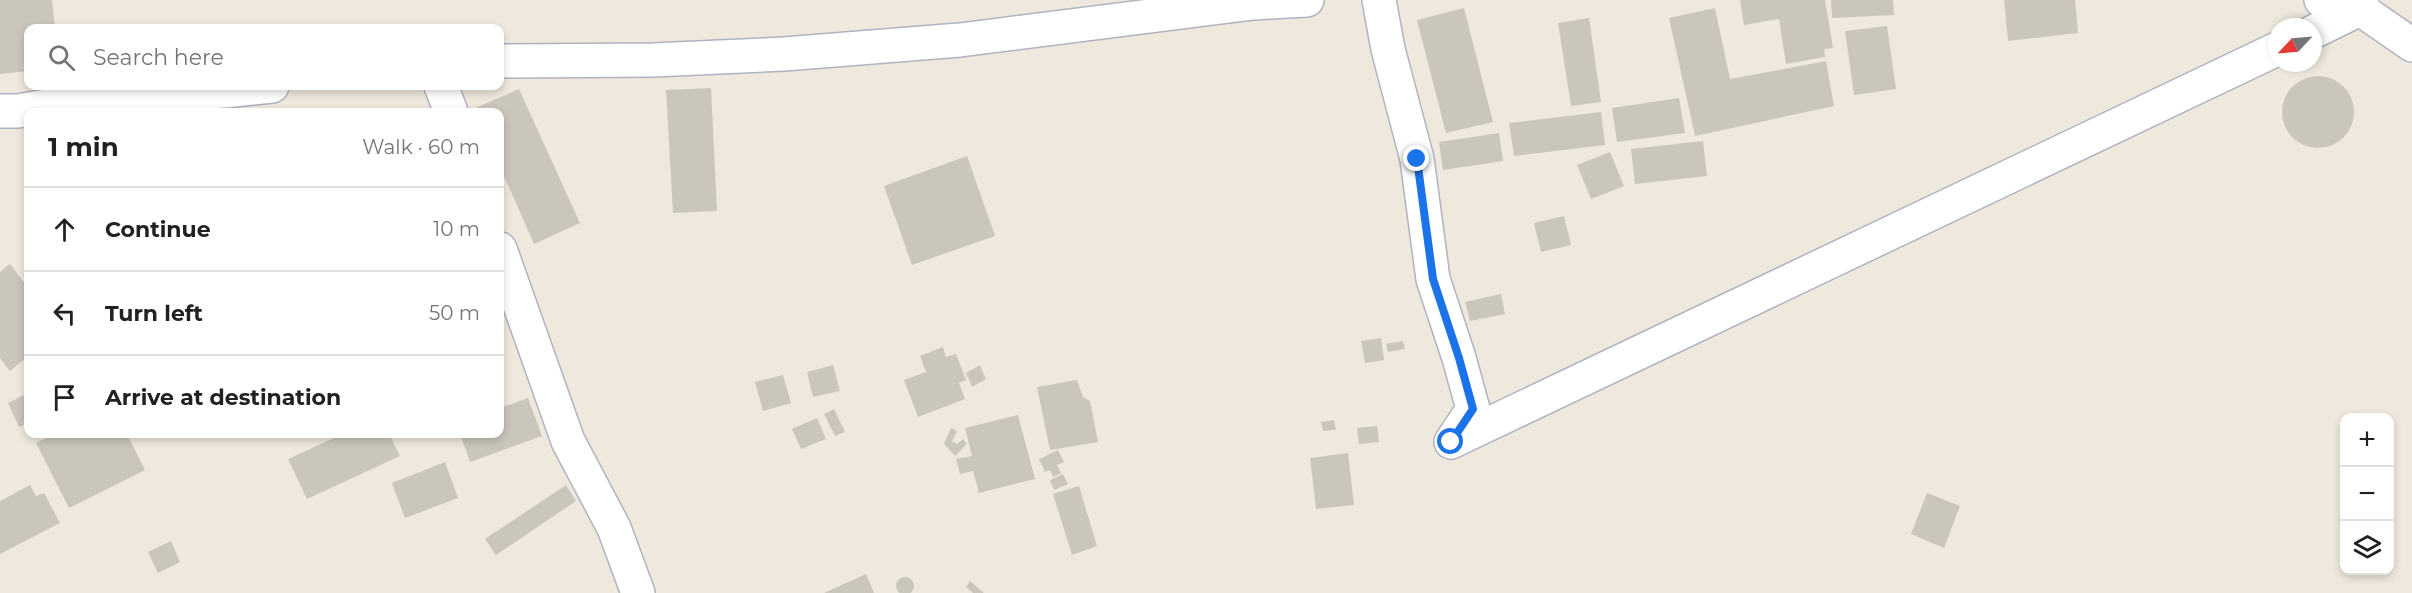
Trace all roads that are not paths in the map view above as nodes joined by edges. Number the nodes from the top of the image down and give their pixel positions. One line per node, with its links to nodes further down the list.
1 (1307, 0): 8 (street)
2 (1379, 0): 7 (street)
3 (2321, 0): 4 (street)
4 (2361, 5): 5 (street); 6 (street)
5 (2322, 27)
6 (2412, 45)
7 (2268, 53)
8 (504, 61)
9 (234, 90): 11 (street)
10 (443, 90): 12 (street)
11 (35, 108)
12 (449, 108)
13 (24, 110): 14 (street)
14 (0, 111)
15 (504, 260): 16 (street)
16 (638, 593)

